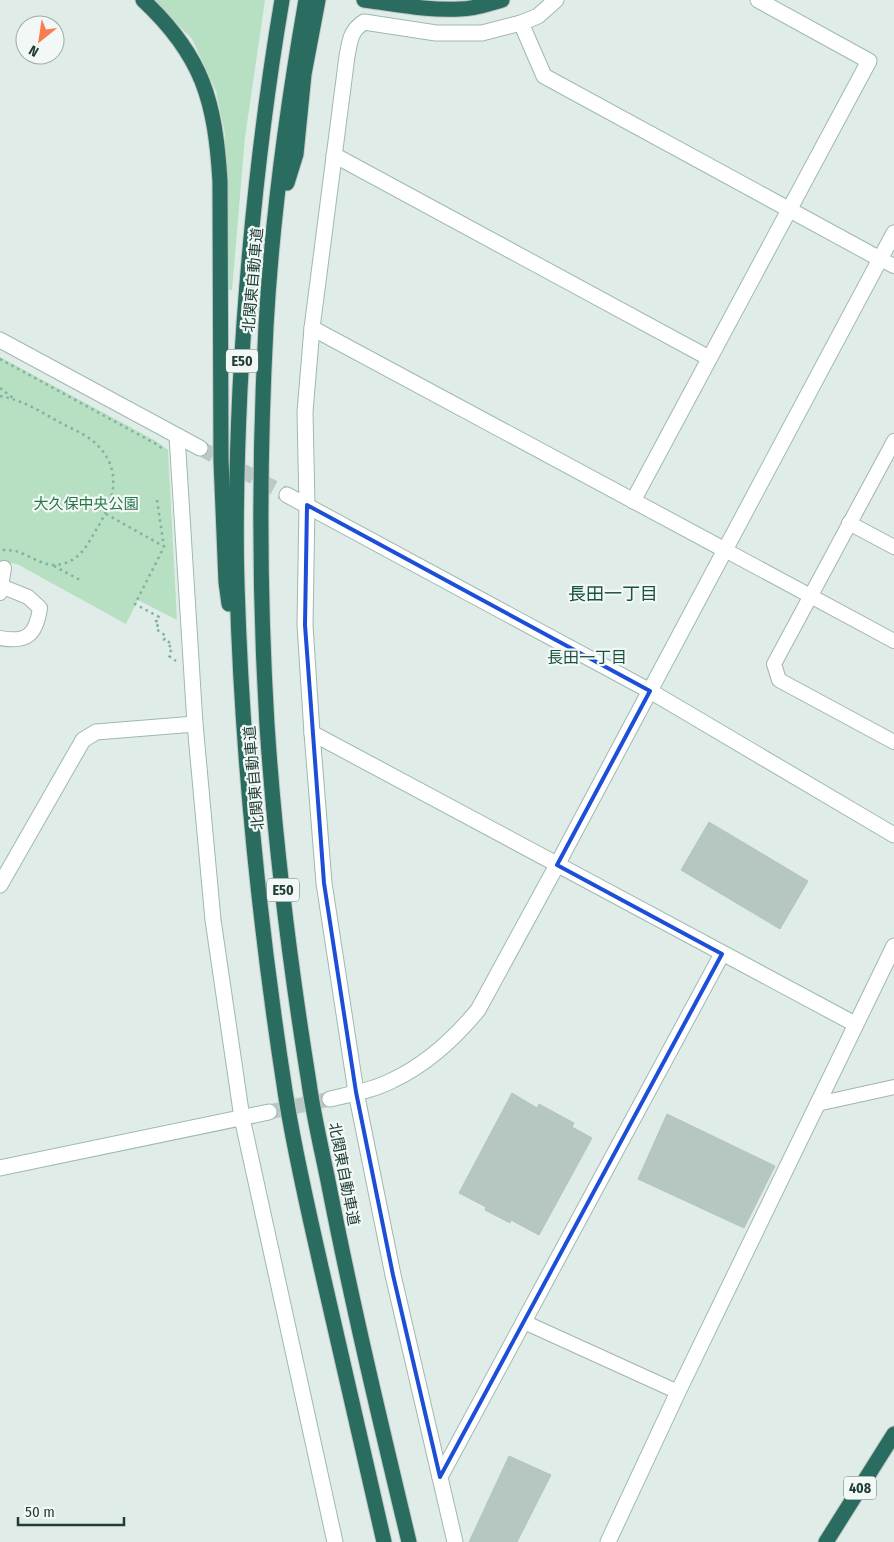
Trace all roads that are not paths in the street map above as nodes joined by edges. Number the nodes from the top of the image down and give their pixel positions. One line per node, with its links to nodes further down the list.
1 (143, 0): 34 (highway)
2 (282, 0): 34 (highway, 北関東自動車道 / E50)
3 (306, 0): 12 (highway, 北関東自動車道 / E50)
4 (318, 0): 12 (highway)
5 (364, 0): 6 (highway)
6 (502, 0)
7 (556, 0): 9 (street)
8 (758, 0): 11 (street)
9 (522, 23): 10 (street); 11 (street)
10 (334, 155): 15 (street); 17 (street)
11 (790, 209): 14 (street); 17 (street)
12 (275, 226): 56 (highway, 北関東自動車道 / E50)
13 (894, 233): 14 (street)
14 (887, 262): 26 (street)
15 (312, 328): 22 (street); 23 (street)
16 (0, 340): 18 (street)
17 (709, 358): 22 (street)
18 (177, 436): 20 (street); 33 (street)
19 (892, 447): 24 (street)
20 (200, 448)
21 (288, 495): 23 (street)
22 (633, 501): 26 (street)
23 (306, 505): 32 (street); 35 (street)
24 (849, 523): 25 (street); 29 (street)
25 (894, 548)
26 (725, 550): 29 (street); 32 (street)
27 (4, 568): 28 (street)
28 (1, 590): 30 (street)
29 (810, 596): 31 (street); 36 (street)
30 (0, 638)
31 (894, 641)
32 (650, 691): 37 (street); 38 (street)
33 (195, 724): 39 (street); 48 (street)
34 (243, 725): 55 (highway, 北関東自動車道 / E50)
35 (312, 733): 38 (street); 44 (street)
36 (894, 742)
37 (894, 836)
38 (557, 865): 41 (street); 44 (street)
39 (0, 885)
40 (894, 946): 42 (street)
41 (722, 954): 42 (street); 50 (street)
42 (855, 1024): 46 (street)
43 (894, 1086): 46 (street)
44 (356, 1092): 45 (street); 53 (street)
45 (330, 1099)
46 (817, 1104): 51 (street)
47 (269, 1112): 48 (street)
48 (242, 1118): 49 (street); 54 (street)
49 (0, 1168)
50 (524, 1322): 51 (street); 53 (street)
51 (678, 1392): 58 (street)
52 (894, 1434): 59 (highway, 408)
53 (440, 1477): 57 (street)
54 (335, 1542)
55 (384, 1542)
56 (409, 1542)
57 (456, 1542)
58 (608, 1542)
59 (826, 1542)

